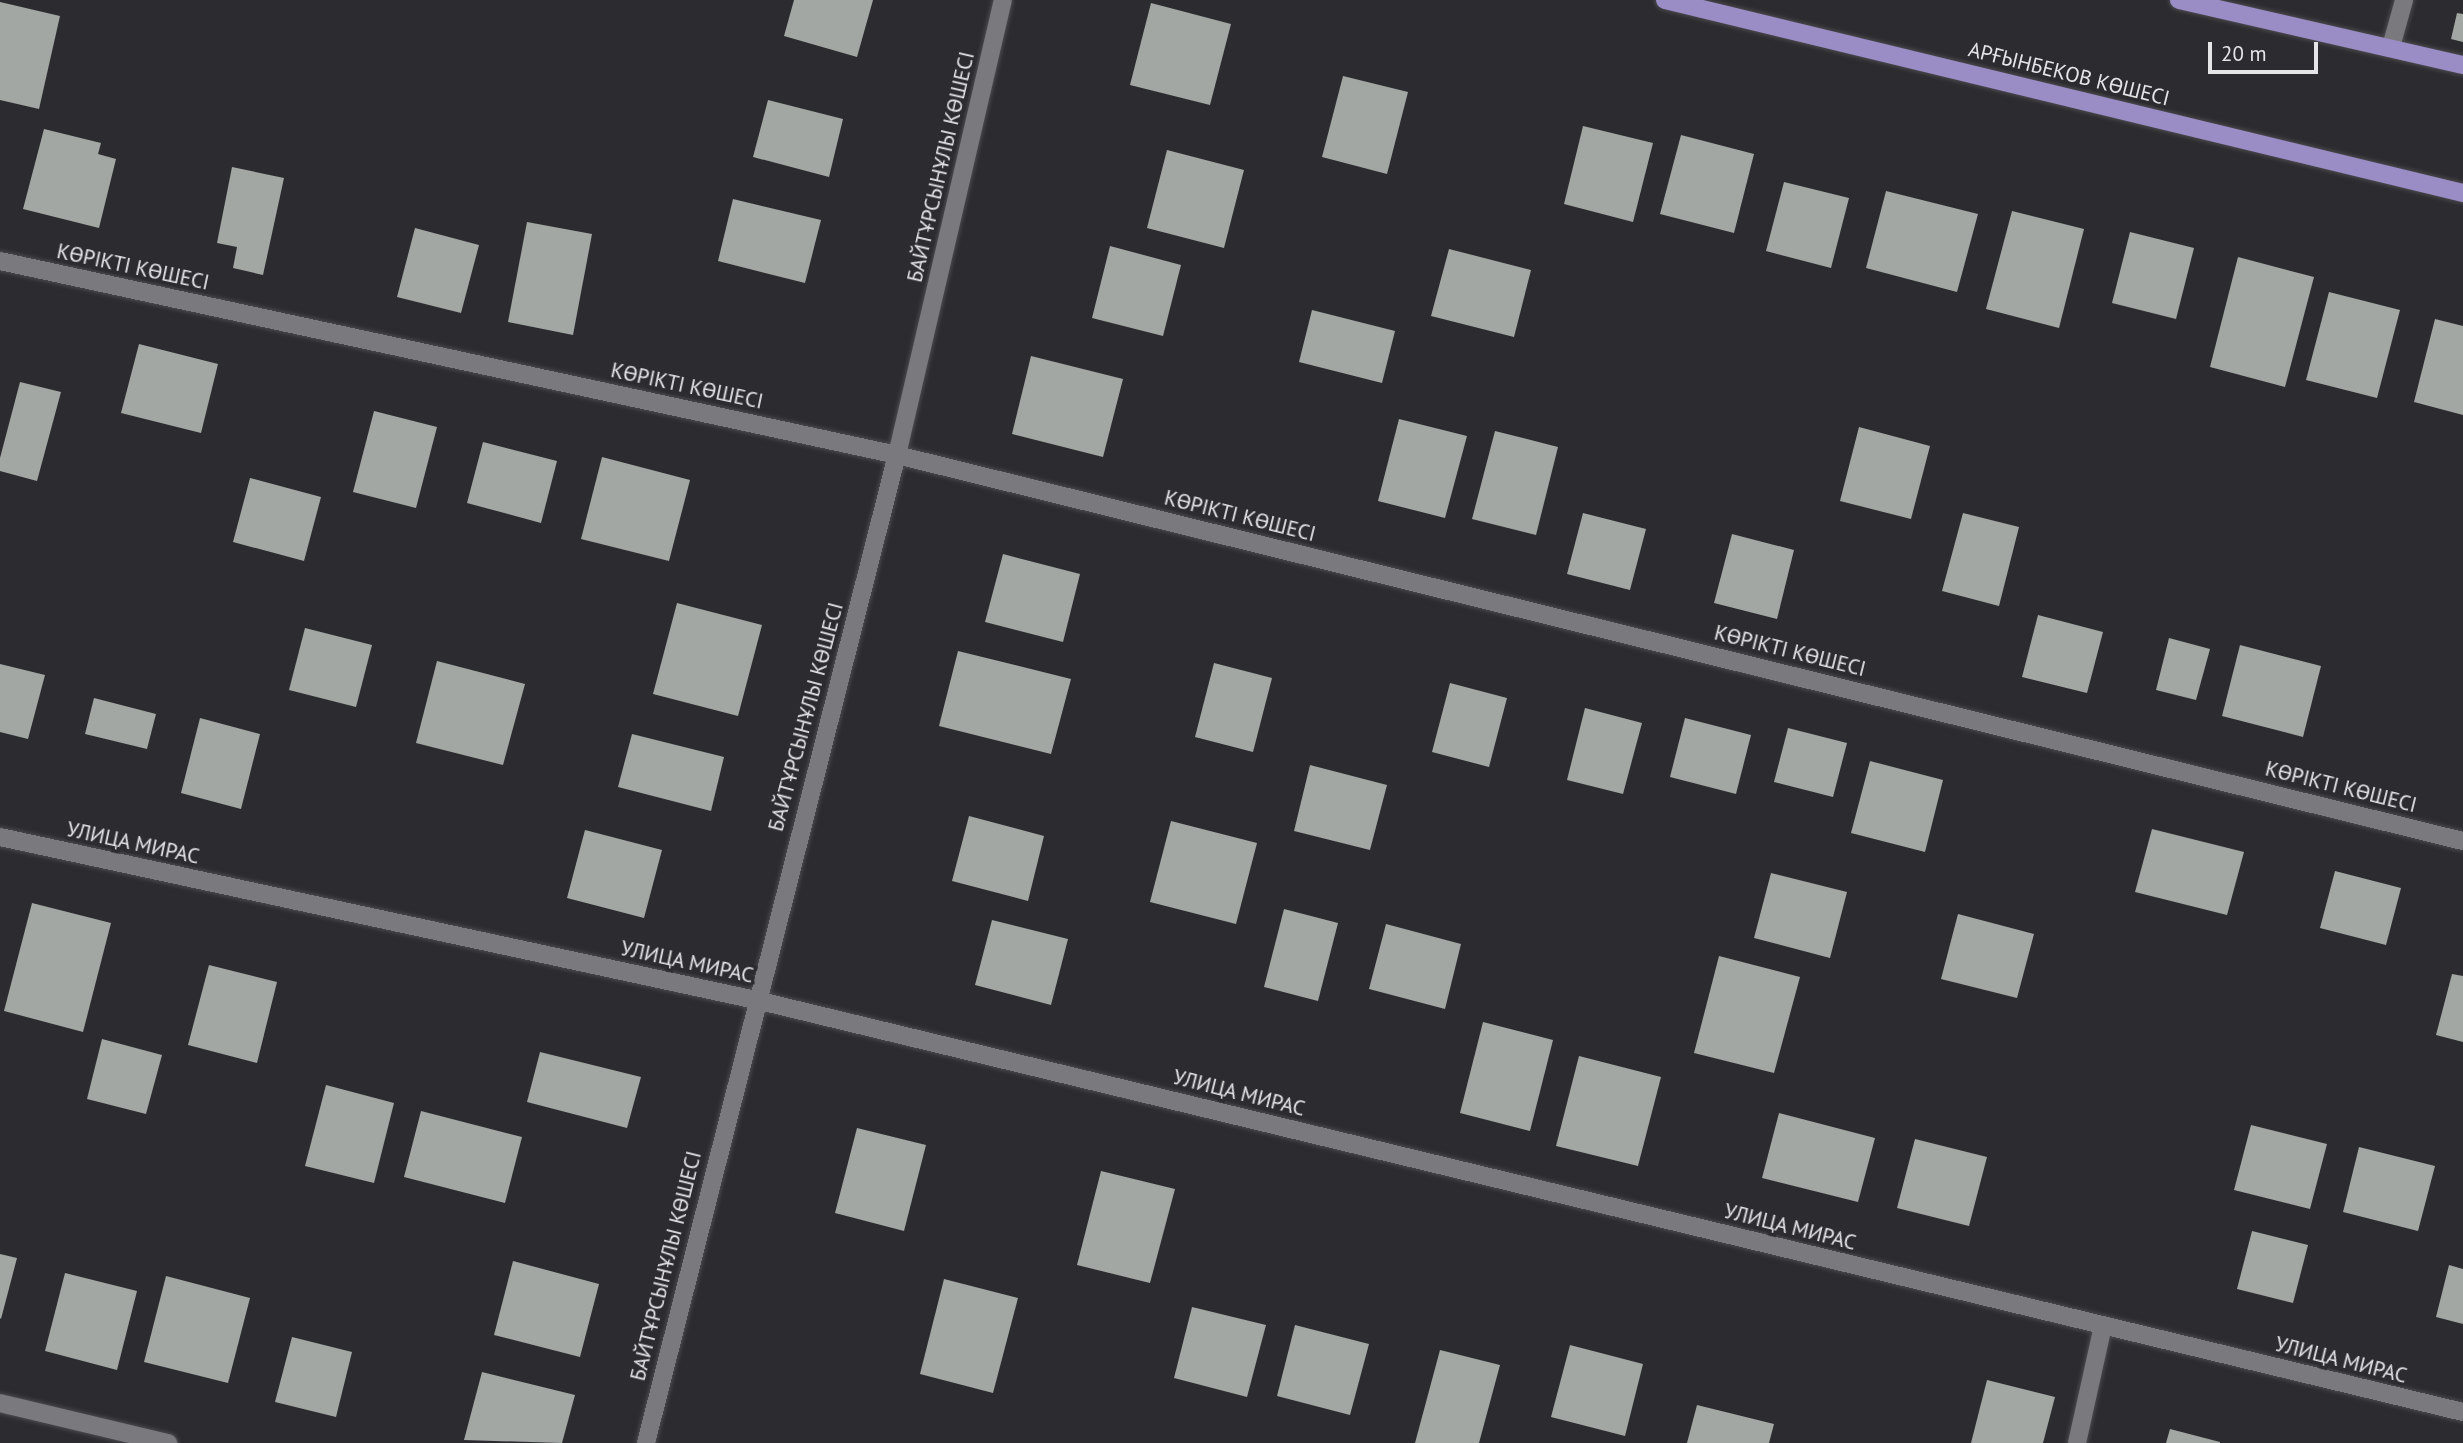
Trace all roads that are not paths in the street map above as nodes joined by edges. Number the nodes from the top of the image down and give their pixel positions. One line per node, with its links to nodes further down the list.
1 (1003, 0): 9 (street, БАЙТҰРСЫНҰЛЫ КӨШЕСІ)
2 (1665, 0): 7 (main road, АРҒЫНБЕКОВ КӨШЕСІ)
3 (2179, 0): 5 (main road)
4 (2404, 0): 5 (street)
5 (2391, 47): 6 (main road)
6 (2463, 65)
7 (2463, 193)
8 (0, 261): 9 (street, КӨРІКТІ КӨШЕСІ)
9 (897, 455): 11 (street, КӨРІКТІ КӨШЕСІ); 12 (street, БАЙТҰРСЫНҰЛЫ КӨШЕСІ)
10 (0, 837): 12 (street, УЛИЦА МИРАС)
11 (2463, 841)
12 (756, 1000): 13 (street, УЛИЦА МИРАС); 17 (street, БАЙТҰРСЫНҰЛЫ КӨШЕСІ)
13 (2104, 1326): 15 (street, УЛИЦА МИРАС); 18 (street)
14 (0, 1403): 16 (street)
15 (2463, 1412)
16 (168, 1443)
17 (646, 1443)
18 (2077, 1443)

